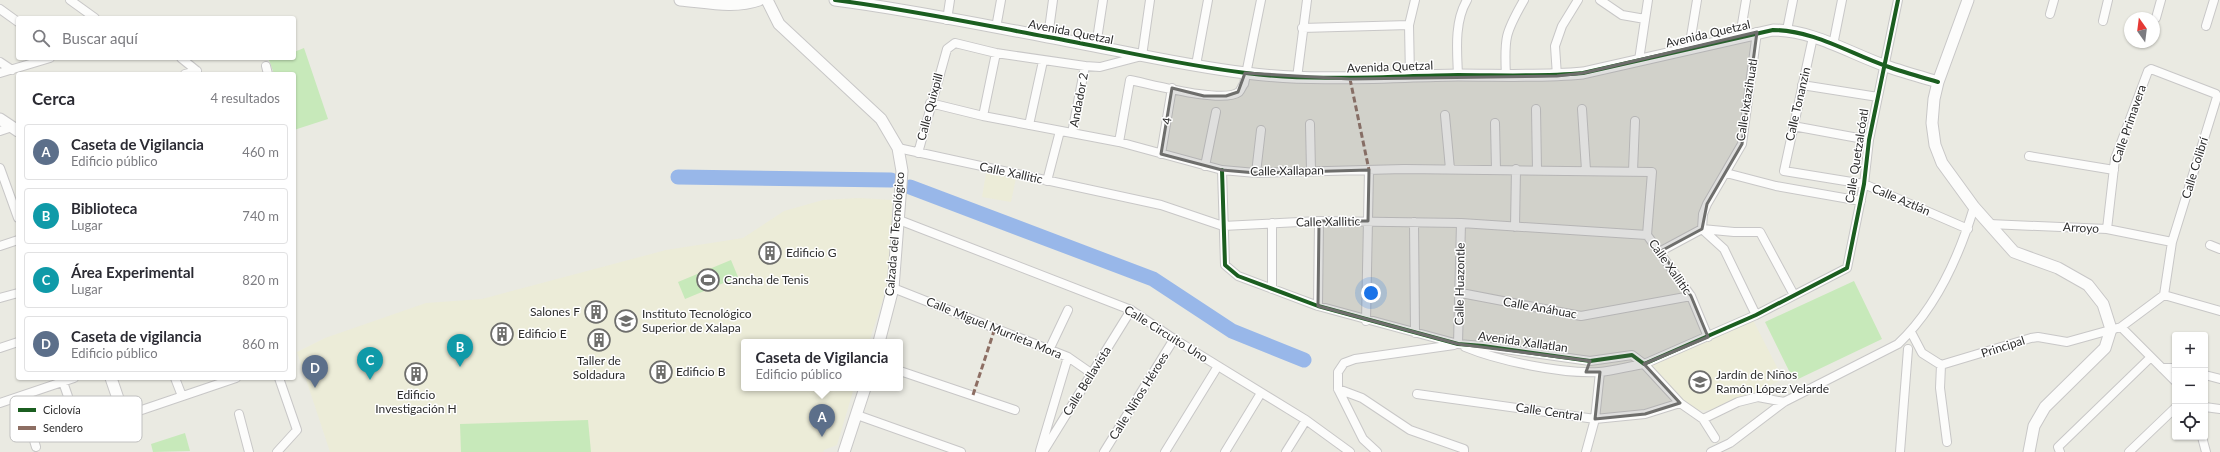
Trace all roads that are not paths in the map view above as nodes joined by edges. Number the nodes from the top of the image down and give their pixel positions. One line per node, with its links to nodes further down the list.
1 (70, 0): 35 (street)
2 (680, 0): 3 (street)
3 (759, 0)
4 (767, 0): 95 (street)
5 (835, 0): 30 (street, Avenida Quetzal)
6 (950, 0): 37 (street)
7 (1001, 0): 42 (street)
8 (1053, 0): 47 (street)
9 (1103, 0): 50 (street)
10 (1150, 0): 53 (street)
11 (1208, 0): 59 (street)
12 (1261, 0): 66 (street)
13 (1307, 0): 43 (street)
14 (1415, 0): 40 (street)
15 (1467, 0): 67 (street)
16 (1524, 0): 68 (street)
17 (1578, 0): 69 (street)
18 (1600, 0): 36 (street)
19 (1648, 0): 36 (street)
20 (1697, 0): 51 (street)
21 (1746, 0): 46 (street)
22 (1793, 0): 44 (street)
23 (1842, 0): 49 (street)
24 (1898, 0): 61 (street, Calle Quetzalcóatl)
25 (1968, 0): 72 (street)
26 (2054, 0): 34 (street)
27 (2108, 0): 39 (street)
28 (2161, 0): 33 (street)
29 (2214, 0): 41 (street)
30 (848, 1): 31 (street, Avenida Quetzal)
31 (897, 5): 37 (street, Avenida Quetzal)
32 (0, 9): 38 (street)
33 (2158, 12)
34 (2050, 14)
35 (92, 16)
36 (1645, 19): 56 (street)
37 (946, 20): 42 (street, Avenida Quetzal)
38 (16, 21)
39 (2102, 21)
40 (1409, 25): 43 (street); 70 (street)
41 (2206, 26)
42 (996, 28): 47 (street, Avenida Quetzal)
43 (1302, 28): 71 (street)
44 (1787, 30): 45 (street, Avenida Quetzal); 48 (street, Avenida Quetzal)
45 (1757, 32): 46 (street, Avenida Quetzal); 113 (street, Calle Ixtazihuatl)
46 (1740, 36): 51 (street, Avenida Quetzal)
47 (1048, 37): 50 (street, Avenida Quetzal)
48 (1814, 37): 49 (street, Avenida Quetzal); 73 (street, Calle Tonanzin)
49 (1833, 45): 61 (street, Avenida Quetzal)
50 (1096, 46): 53 (street, Avenida Quetzal)
51 (1689, 49): 56 (street, Avenida Quetzal)
52 (996, 53): 57 (street); 76 (street, Calle Quixpill); 81 (street)
53 (1142, 56): 59 (street, Avenida Quetzal); 60 (street)
54 (44, 60): 63 (street)
55 (183, 60): 64 (street)
56 (1639, 60): 69 (street, Avenida Quetzal)
57 (1043, 61): 60 (street); 86 (street)
58 (0, 62): 63 (street)
59 (1196, 65): 66 (street, Avenida Quetzal)
60 (1085, 66): 92 (street, Andador 2)
61 (1886, 66): 72 (street, Avenida Quetzal); 75 (street, Calle Quetzalcóatl)
62 (2151, 69): 109 (street, Calle Primavera); 133 (street, Calle Colibrí)
63 (12, 70): 65 (street)
64 (193, 72)
65 (0, 73)
66 (1246, 73): 71 (street, Avenida Quetzal); 74 (street)
67 (1458, 75): 68 (street, Avenida Quetzal); 70 (street, Avenida Quetzal)
68 (1506, 76): 69 (street, Avenida Quetzal)
69 (1557, 76)
70 (1410, 77): 71 (street, Avenida Quetzal)
71 (1297, 78)
72 (1938, 82): 117 (street)
73 (1802, 85): 75 (street); 87 (street, Calle Tonanzin)
74 (1172, 88): 94 (street); 97 (street, 4)
75 (1878, 97): 93 (street, Calle Quetzalcóatl)
76 (930, 103): 81 (street, Calle Xallapan); 96 (street, Calle Quixpill)
77 (1536, 109): 107 (street)
78 (1582, 109): 108 (street)
79 (1216, 112): 99 (street)
80 (1445, 115): 101 (street)
81 (983, 116): 86 (street, Calle Xallapan)
82 (0, 119): 88 (street)
83 (1635, 121): 110 (street)
84 (1495, 123): 106 (street)
85 (1310, 124): 104 (street)
86 (1029, 125): 91 (street, Calle Xallapan)
87 (1793, 126): 93 (street); 111 (street, Calle Tonanzin)
88 (15, 129): 90 (street)
89 (1261, 130): 112 (street)
90 (0, 131)
91 (1060, 131): 92 (street, Calle Xallapan); 114 (street)
92 (1072, 133): 94 (street, Calle Xallapan)
93 (1868, 140): 115 (street, Calle Quetzalcóatl)
94 (1119, 142): 97 (street, Calle Xallapan)
95 (898, 148): 96 (street, Calle Xallitic); 119 (street, Calzada del Tecnológico)
96 (918, 153): 114 (street, Calle Xallitic)
97 (1161, 154): 99 (street, Calle Xallapan)
98 (2030, 156): 109 (street)
99 (1205, 166): 103 (street, Calle Xallapan)
100 (0, 168): 118 (street)
101 (1450, 169): 105 (street, Calle Xallapan); 106 (street, Calle Xallapan)
102 (1516, 169): 106 (street, Calle Xallapan); 107 (street, Calle Xallapan); 127 (street)
103 (1222, 170): 112 (street, Calle Xallapan); 126 (street, Avenida Xallatlan)
104 (1311, 170): 105 (street, Calle Xallapan); 112 (street, Calle Xallapan)
105 (1369, 170): 121 (street)
106 (1496, 170)
107 (1537, 170): 108 (street, Calle Xallapan)
108 (1586, 170): 110 (street, Calle Xallapan)
109 (2114, 170): 130 (street, Calle Primavera)
110 (1633, 171): 131 (street, Calle Xallapan)
111 (1784, 171): 115 (street, Calle Aztlán)
112 (1256, 173)
113 (1726, 173): 116 (street); 128 (street, Calle Ixtazihuatl)
114 (1047, 181): 126 (street, Calle Xallitic)
115 (1864, 184): 116 (street, Calle Quetzalcóatl); 129 (street, Calle Aztlán)
116 (1861, 201): 142 (street, Calle Quetzalcóatl)
117 (1974, 207): 125 (street); 129 (street)
118 (16, 212)
119 (899, 220): 138 (street, Calzada del Tecnológico); 148 (street, Calle Circuito Uno)
120 (1319, 221): 121 (street, Calle Xallitic); 123 (street, Calle Xallitic); 146 (street)
121 (1368, 222): 122 (street, Calle Xallitic); 151 (street)
122 (1414, 222): 124 (street, Calle Xallitic); 154 (street)
123 (1272, 223): 126 (street, Calle Xallitic); 139 (street)
124 (1461, 223): 127 (street, Calle Xallitic); 140 (street, Calle Huazontle)
125 (1989, 224): 130 (street, Arroyo); 152 (street)
126 (1223, 226): 139 (street, Avenida Xallatlan)
127 (1515, 227): 131 (street, Calle Xallitic)
128 (1702, 229): 137 (street); 142 (street); 150 (street)
129 (1968, 229): 153 (street)
130 (2107, 230): 133 (street, Arroyo)
131 (1647, 235): 137 (street, Calle Xallitic)
132 (16, 241): 135 (street)
133 (2172, 242): 143 (street, Calle Colibrí)
134 (2210, 245): 136 (street)
135 (0, 246)
136 (2220, 249)
137 (1661, 252): 144 (street, Calle Xallitic)
138 (894, 288): 156 (street, Calzada del Tecnológico); 163 (street, Calle Miguel Murrieta Mora)
139 (1272, 289): 146 (street, Avenida Xallatlan)
140 (1461, 293): 144 (street, Calle Anáhuac); 159 (street, Calle Huazontle)
141 (16, 294): 145 (street)
142 (1794, 295): 150 (street)
143 (2164, 295): 149 (street); 152 (street, Principal)
144 (1691, 296): 155 (street, Calle Xallitic)
145 (0, 298)
146 (1318, 306): 151 (street, Avenida Xallatlan)
147 (1068, 310): 163 (street)
148 (1131, 310): 157 (street, Calle Circuito Uno); 176 (street, Calle Bellavista)
149 (2220, 311)
150 (1756, 315): 155 (street)
151 (1366, 321): 154 (street, Avenida Xallatlan)
152 (2116, 328): 166 (street); 170 (street, Principal); 229 (street)
153 (1911, 332): 160 (street); 164 (street)
154 (1415, 333): 159 (street, Avenida Xallatlan)
155 (1708, 337): 168 (street)
156 (880, 339)
157 (1174, 339): 169 (street, Calle Circuito Uno); 220 (street, Calle Niños Héroes)
158 (16, 343): 161 (street)
159 (1458, 344): 167 (street, Avenida Xallatlan); 174 (street); 186 (street)
160 (1898, 344): 162 (street); 195 (street)
161 (0, 348)
162 (1908, 349): 164 (street); 228 (street)
163 (1049, 350): 165 (street, Calle Miguel Murrieta Mora)
164 (1922, 353): 170 (street)
165 (1068, 357): 176 (street, Calle Miguel Murrieta Mora); 219 (street)
166 (2151, 357): 171 (street); 230 (street)
167 (1590, 361): 168 (street, Avenida Xallatlan); 174 (street)
168 (1644, 364): 175 (street); 197 (street, Avenida Xallatlan)
169 (1218, 366): 188 (street, Calle Circuito Uno); 221 (street)
170 (1941, 366): 211 (street)
171 (2162, 368): 172 (street); 178 (street)
172 (2172, 368)
173 (903, 372): 201 (street)
174 (1586, 372): 175 (street)
175 (1600, 372): 205 (street)
176 (1091, 373): 219 (street, Calle Bellavista)
177 (2208, 377): 179 (street)
178 (2172, 378)
179 (2220, 379)
180 (68, 380): 185 (street)
181 (112, 380): 192 (street)
182 (176, 380): 193 (street)
183 (227, 380): 193 (street)
184 (280, 380): 216 (street)
185 (63, 382): 190 (street); 191 (street)
186 (1338, 389): 224 (street); 225 (street)
187 (864, 391): 204 (street)
188 (1261, 393): 207 (street, Calle Circuito Uno); 222 (street)
189 (1417, 394): 205 (street, Calle Central)
190 (20, 396)
191 (68, 396)
192 (117, 396)
193 (182, 396): 200 (street)
194 (10, 400): 196 (street)
195 (1784, 402): 206 (street); 227 (street)
196 (0, 403)
197 (1680, 403): 205 (street, Calle Central); 206 (street, Avenida Xallatlan)
198 (2208, 407): 199 (street)
199 (2220, 409)
200 (142, 410)
201 (1015, 410)
202 (2172, 411): 231 (street)
203 (239, 414): 215 (street)
204 (857, 415): 217 (street); 218 (street)
205 (1595, 419): 226 (street)
206 (1703, 419): 208 (street)
207 (1306, 420): 214 (street, Calle Circuito Uno); 223 (street)
208 (1715, 438)
209 (2202, 440): 213 (street)
210 (34, 442): 212 (street)
211 (1947, 442)
212 (36, 447)
213 (2203, 450)
214 (1346, 451)
215 (249, 452)
216 (277, 452)
217 (844, 452)
218 (961, 452)
219 (1041, 452)
220 (1104, 452)
221 (1165, 452)
222 (1225, 452)
223 (1286, 452)
224 (1377, 452)
225 (1464, 452)
226 (1586, 452)
227 (1711, 452)
228 (1900, 452)
229 (2029, 452)
230 (2060, 452)
231 (2129, 452)

